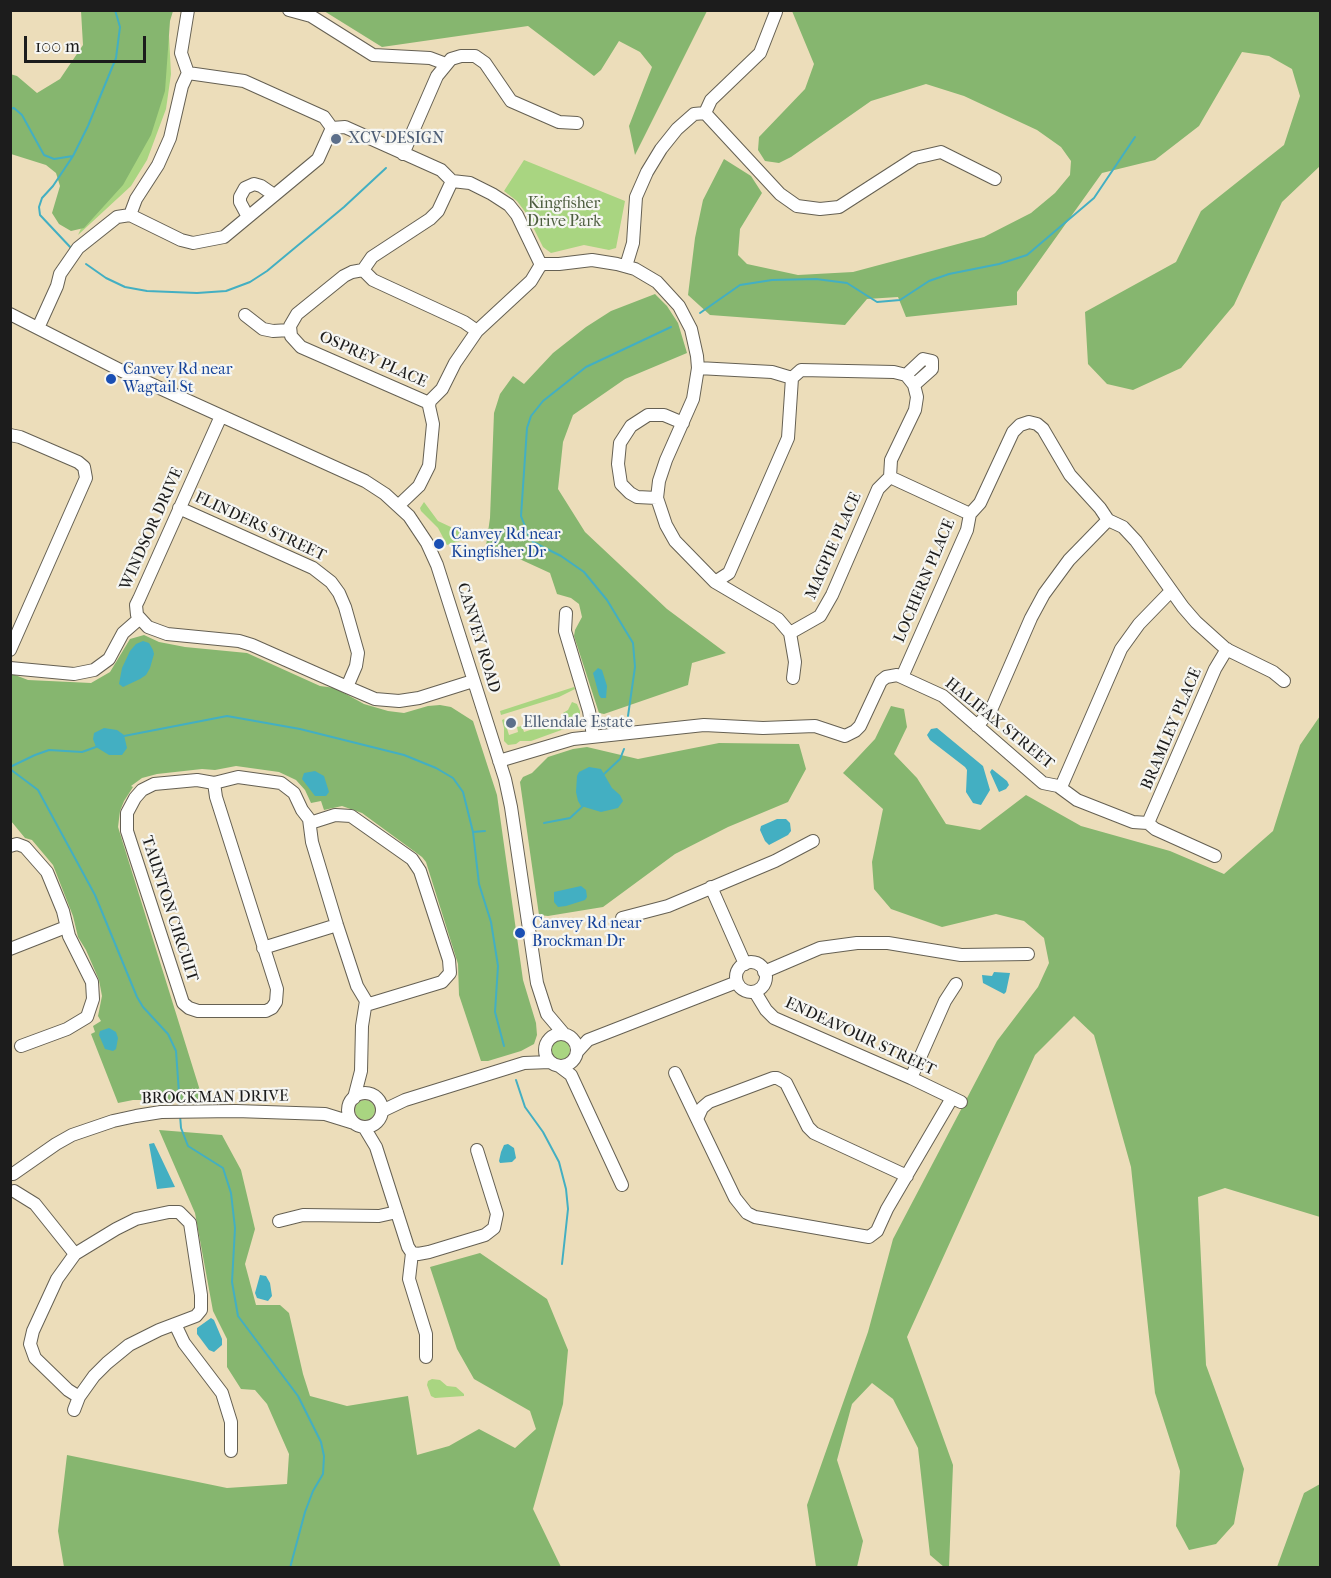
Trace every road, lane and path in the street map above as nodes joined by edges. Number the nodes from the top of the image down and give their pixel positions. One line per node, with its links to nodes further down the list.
1 (188, 10): 5 (street)
2 (288, 10): 4 (street)
3 (776, 12): 6 (street)
4 (446, 64): 7 (street); 9 (street)
5 (188, 73): 8 (street); 13 (street)
6 (705, 113): 10 (street); 16 (street)
7 (578, 123)
8 (332, 128): 9 (street); 12 (street)
9 (403, 154): 11 (street)
10 (995, 179)
11 (452, 181): 15 (street); 17 (street)
12 (274, 195): 14 (street); 14 (street)
13 (130, 215): 14 (street); 20 (street)
14 (248, 217)
15 (541, 264): 16 (street); 22 (street)
16 (626, 266): 23 (street)
17 (363, 270): 21 (street); 22 (street)
18 (10, 314): 20 (street, CANVEY ROAD)
19 (245, 315): 21 (street)
20 (38, 328): 28 (street, CANVEY ROAD)
21 (290, 330): 27 (street, OSPREY PLACE)
22 (477, 331): 27 (street)
23 (698, 368): 25 (street); 29 (street)
24 (906, 375): 25 (street); 26 (street); 26 (street)
25 (792, 378): 37 (street)
26 (916, 390): 31 (street, MAGPIE PLACE)
27 (429, 403): 33 (street)
28 (221, 416): 33 (street, CANVEY ROAD); 34 (street, WINDSOR DRIVE)
29 (682, 423): 32 (street); 32 (street)
30 (10, 435): 43 (street)
31 (890, 477): 35 (street); 41 (street, MAGPIE PLACE)
32 (657, 498): 37 (street)
33 (398, 506): 47 (street, CANVEY ROAD)
34 (179, 508): 40 (street, WINDSOR DRIVE); 49 (street, FLINDERS STREET)
35 (970, 514): 36 (street, LOCHERN PLACE); 45 (street, LOCHERN PLACE)
36 (1108, 520): 38 (street, LOCHERN PLACE); 50 (street)
37 (716, 582): 41 (street)
38 (1171, 591): 42 (street, LOCHERN PLACE); 54 (street)
39 (566, 613): 51 (street)
40 (140, 619): 44 (street); 49 (street)
41 (790, 633): 46 (street)
42 (1227, 649): 48 (street, LOCHERN PLACE); 56 (street, BRAMLEY PLACE)
43 (10, 650)
44 (10, 668)
45 (902, 677): 50 (street, HALIFAX STREET); 51 (street)
46 (793, 678)
47 (473, 681): 49 (street); 52 (street, CANVEY ROAD)
48 (1284, 681)
49 (347, 687)
50 (977, 726): 54 (street, HALIFAX STREET)
51 (593, 736): 52 (street)
52 (499, 761): 72 (street, CANVEY ROAD)
53 (214, 783): 55 (street, TAUNTON CIRCUIT); 64 (street, TAUNTON CIRCUIT); 64 (street, TAUNTON CIRCUIT)
54 (1061, 787): 56 (street, HALIFAX STREET)
55 (310, 823): 62 (street, TAUNTON CIRCUIT); 73 (street)
56 (1148, 823): 59 (street, HALIFAX STREET)
57 (813, 841): 60 (street)
58 (10, 846): 63 (street)
59 (1215, 856)
60 (711, 887): 61 (street); 67 (street)
61 (622, 918)
62 (337, 924): 64 (street); 73 (street, TAUNTON CIRCUIT)
63 (66, 927): 65 (street); 77 (street)
64 (264, 948)
65 (10, 949)
66 (1028, 954): 68 (street)
67 (745, 964): 68 (street); 69 (street)
68 (764, 972): 71 (street)
69 (736, 982): 71 (street); 75 (street)
70 (956, 984): 84 (street)
71 (755, 992): 84 (street, ENDEAVOUR STREET)
72 (543, 1004): 74 (street, CANVEY ROAD); 76 (street, CANVEY ROAD)
73 (366, 1005): 81 (street)
74 (568, 1035): 75 (street); 76 (street); 78 (street)
75 (588, 1040): 78 (street)
76 (545, 1045): 79 (street); 80 (street)
77 (21, 1046)
78 (575, 1056): 80 (street); 83 (street)
79 (524, 1063): 80 (street); 86 (street)
80 (555, 1064): 83 (street)
81 (361, 1071): 85 (street); 86 (street)
82 (675, 1073): 88 (street)
83 (571, 1075): 94 (street)
84 (911, 1078): 93 (street, ENDEAVOUR STREET)
85 (352, 1100): 86 (street); 87 (street, BROCKMAN DRIVE); 89 (street)
86 (377, 1107): 89 (street); 90 (street)
87 (325, 1114): 89 (street, BROCKMAN DRIVE); 92 (street, BROCKMAN DRIVE)
88 (697, 1119): 93 (street); 93 (street)
89 (359, 1125): 90 (street)
90 (376, 1147): 96 (street)
91 (477, 1150): 98 (street)
92 (12, 1173): 95 (street)
93 (907, 1176)
94 (622, 1185)
95 (12, 1194): 99 (street)
96 (397, 1212): 97 (street); 98 (street)
97 (279, 1221)
98 (412, 1253): 101 (street)
99 (75, 1254): 100 (street); 102 (street)
100 (175, 1324): 102 (street); 104 (street)
101 (426, 1357)
102 (79, 1397): 103 (street)
103 (74, 1410)
104 (231, 1451)

